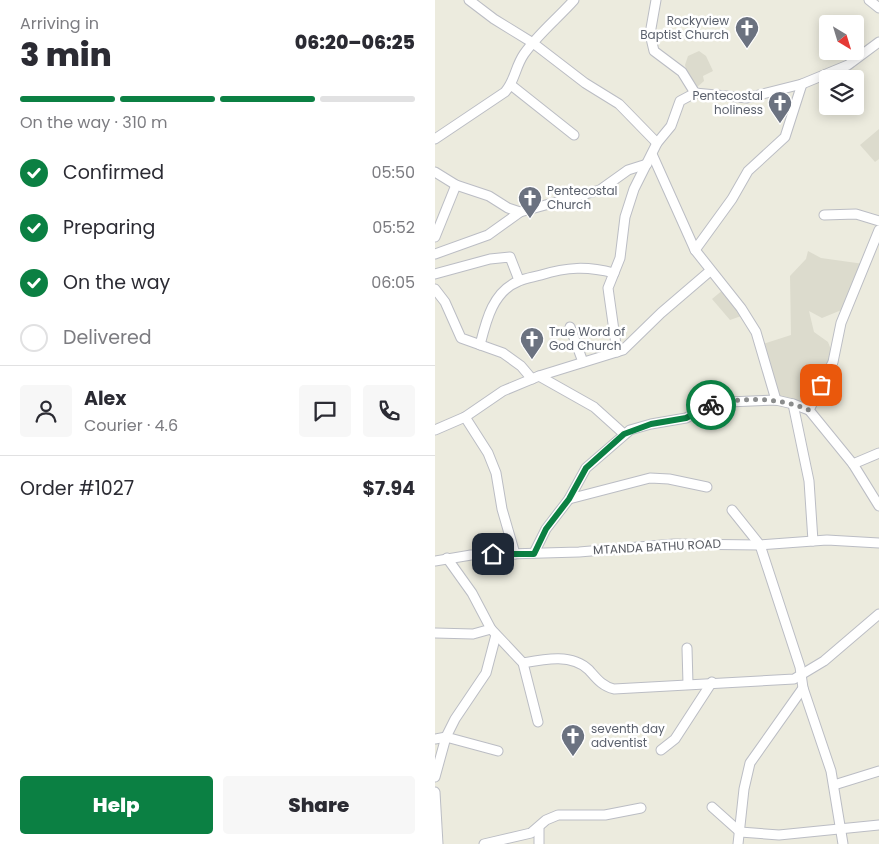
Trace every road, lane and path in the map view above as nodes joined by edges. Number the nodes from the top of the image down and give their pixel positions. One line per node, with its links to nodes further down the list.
1 (469, 0): 7 (street)
2 (574, 0): 7 (street)
3 (656, 0): 10 (street)
4 (869, 0): 5 (street)
5 (879, 8)
6 (879, 42): 8 (street)
7 (533, 43): 9 (street); 13 (street)
8 (801, 84): 10 (street); 23 (street)
9 (511, 86): 11 (street); 12 (street)
10 (695, 93): 13 (street)
11 (574, 135)
12 (435, 139)
13 (657, 143): 14 (street)
14 (652, 154): 15 (street); 23 (street)
15 (647, 164): 18 (street); 26 (street)
16 (435, 172): 17 (street)
17 (457, 185): 18 (street); 22 (street)
18 (520, 212): 24 (street)
19 (824, 215): 20 (street)
20 (879, 221)
21 (879, 230): 37 (street)
22 (435, 237)
23 (695, 250): 25 (street)
24 (435, 254)
25 (710, 272): 32 (street); 35 (street)
26 (614, 273): 28 (street); 32 (street)
27 (435, 274): 28 (street)
28 (519, 280): 31 (street)
29 (435, 289): 31 (street)
30 (570, 327): 33 (street)
31 (480, 345): 34 (street)
32 (617, 352): 33 (street)
33 (583, 362): 34 (street)
34 (536, 378): 38 (street); 40 (street)
35 (776, 400): 36 (street); 40 (street)
36 (793, 404): 37 (street); 47 (street)
37 (809, 410): 42 (street)
38 (465, 417): 39 (street); 50 (street)
39 (435, 430)
40 (624, 434): 44 (street)
41 (879, 453): 42 (street)
42 (853, 464): 45 (street)
43 (707, 487): 44 (street)
44 (569, 499): 51 (street)
45 (879, 506)
46 (732, 510): 49 (street)
47 (813, 541): 48 (street, MTANDA BATHU ROAD); 49 (street, MTANDA BATHU ROAD)
48 (879, 544)
49 (760, 545): 51 (street, MTANDA BATHU ROAD); 59 (street)
50 (515, 554): 51 (street, MTANDA BATHU ROAD); 52 (street, MTANDA BATHU ROAD)
51 (534, 554)
52 (447, 558): 53 (street, MTANDA BATHU ROAD); 55 (street)
53 (435, 561)
54 (879, 614): 59 (street)
55 (493, 632): 56 (street); 58 (street); 64 (street)
56 (435, 633)
57 (687, 648): 61 (street)
58 (523, 662): 61 (street); 63 (street)
59 (801, 676): 60 (street); 62 (street)
60 (712, 682): 61 (street); 66 (street)
61 (688, 684)
62 (803, 688): 70 (street); 77 (street)
63 (538, 722)
64 (446, 737): 65 (street); 67 (street); 69 (street)
65 (435, 739)
66 (661, 750)
67 (498, 751)
68 (879, 771): 70 (street)
69 (435, 777)
70 (833, 786): 75 (street)
71 (435, 792): 78 (street)
72 (712, 807): 77 (street)
73 (641, 808): 76 (street)
74 (879, 825): 75 (street)
75 (839, 828): 77 (street); 82 (street)
76 (539, 829): 79 (street); 80 (street)
77 (740, 832): 81 (street)
78 (438, 844)
79 (484, 844)
80 (539, 844)
81 (738, 844)
82 (843, 844)

